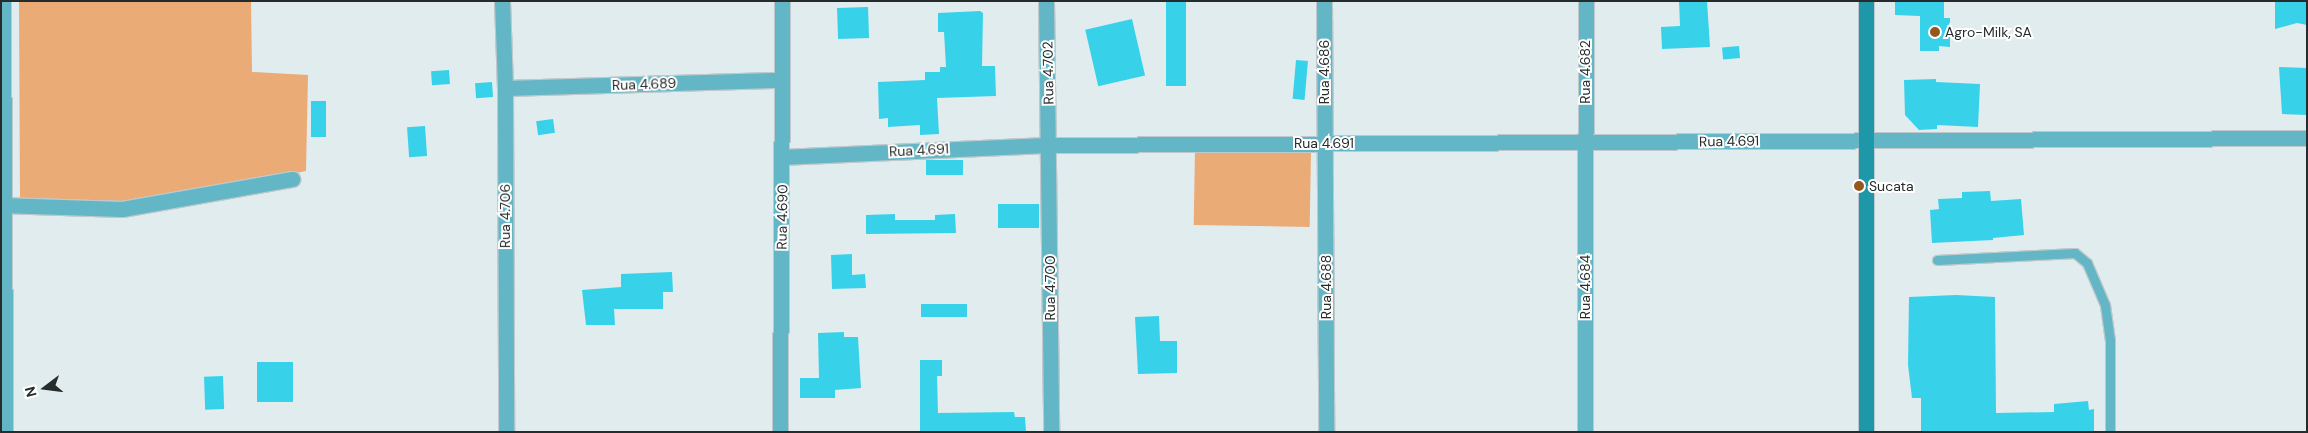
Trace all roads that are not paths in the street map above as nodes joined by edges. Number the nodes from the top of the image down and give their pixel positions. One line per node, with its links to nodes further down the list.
1 (3, 1): 17 (street)
2 (502, 1): 9 (street, Rua 4.706)
3 (782, 1): 8 (street, Rua 4.690)
4 (1046, 1): 14 (street, Rua 4.702)
5 (1324, 1): 12 (street, Rua 4.686)
6 (1586, 1): 13 (street, Rua 4.682)
7 (1866, 1): 10 (main road)
8 (782, 80): 9 (street, Rua 4.689); 15 (street, Rua 4.690)
9 (505, 88): 20 (street, Rua 4.706)
10 (1866, 138): 11 (street, Rua 4.691); 13 (street, Rua 4.691); 25 (main road)
11 (2307, 138)
12 (1325, 143): 13 (street, Rua 4.691); 14 (street, Rua 4.691); 23 (street, Rua 4.688)
13 (1585, 143): 24 (street, Rua 4.684)
14 (1050, 145): 15 (street, Rua 4.691); 22 (street, Rua 4.700)
15 (783, 157): 21 (street, Rua 4.690)
16 (292, 179): 17 (street)
17 (2, 205): 19 (street)
18 (1936, 260): 26 (lane)
19 (5, 430)
20 (506, 432)
21 (780, 432)
22 (1051, 432)
23 (1326, 432)
24 (1586, 432)
25 (1866, 432)
26 (2110, 432)

